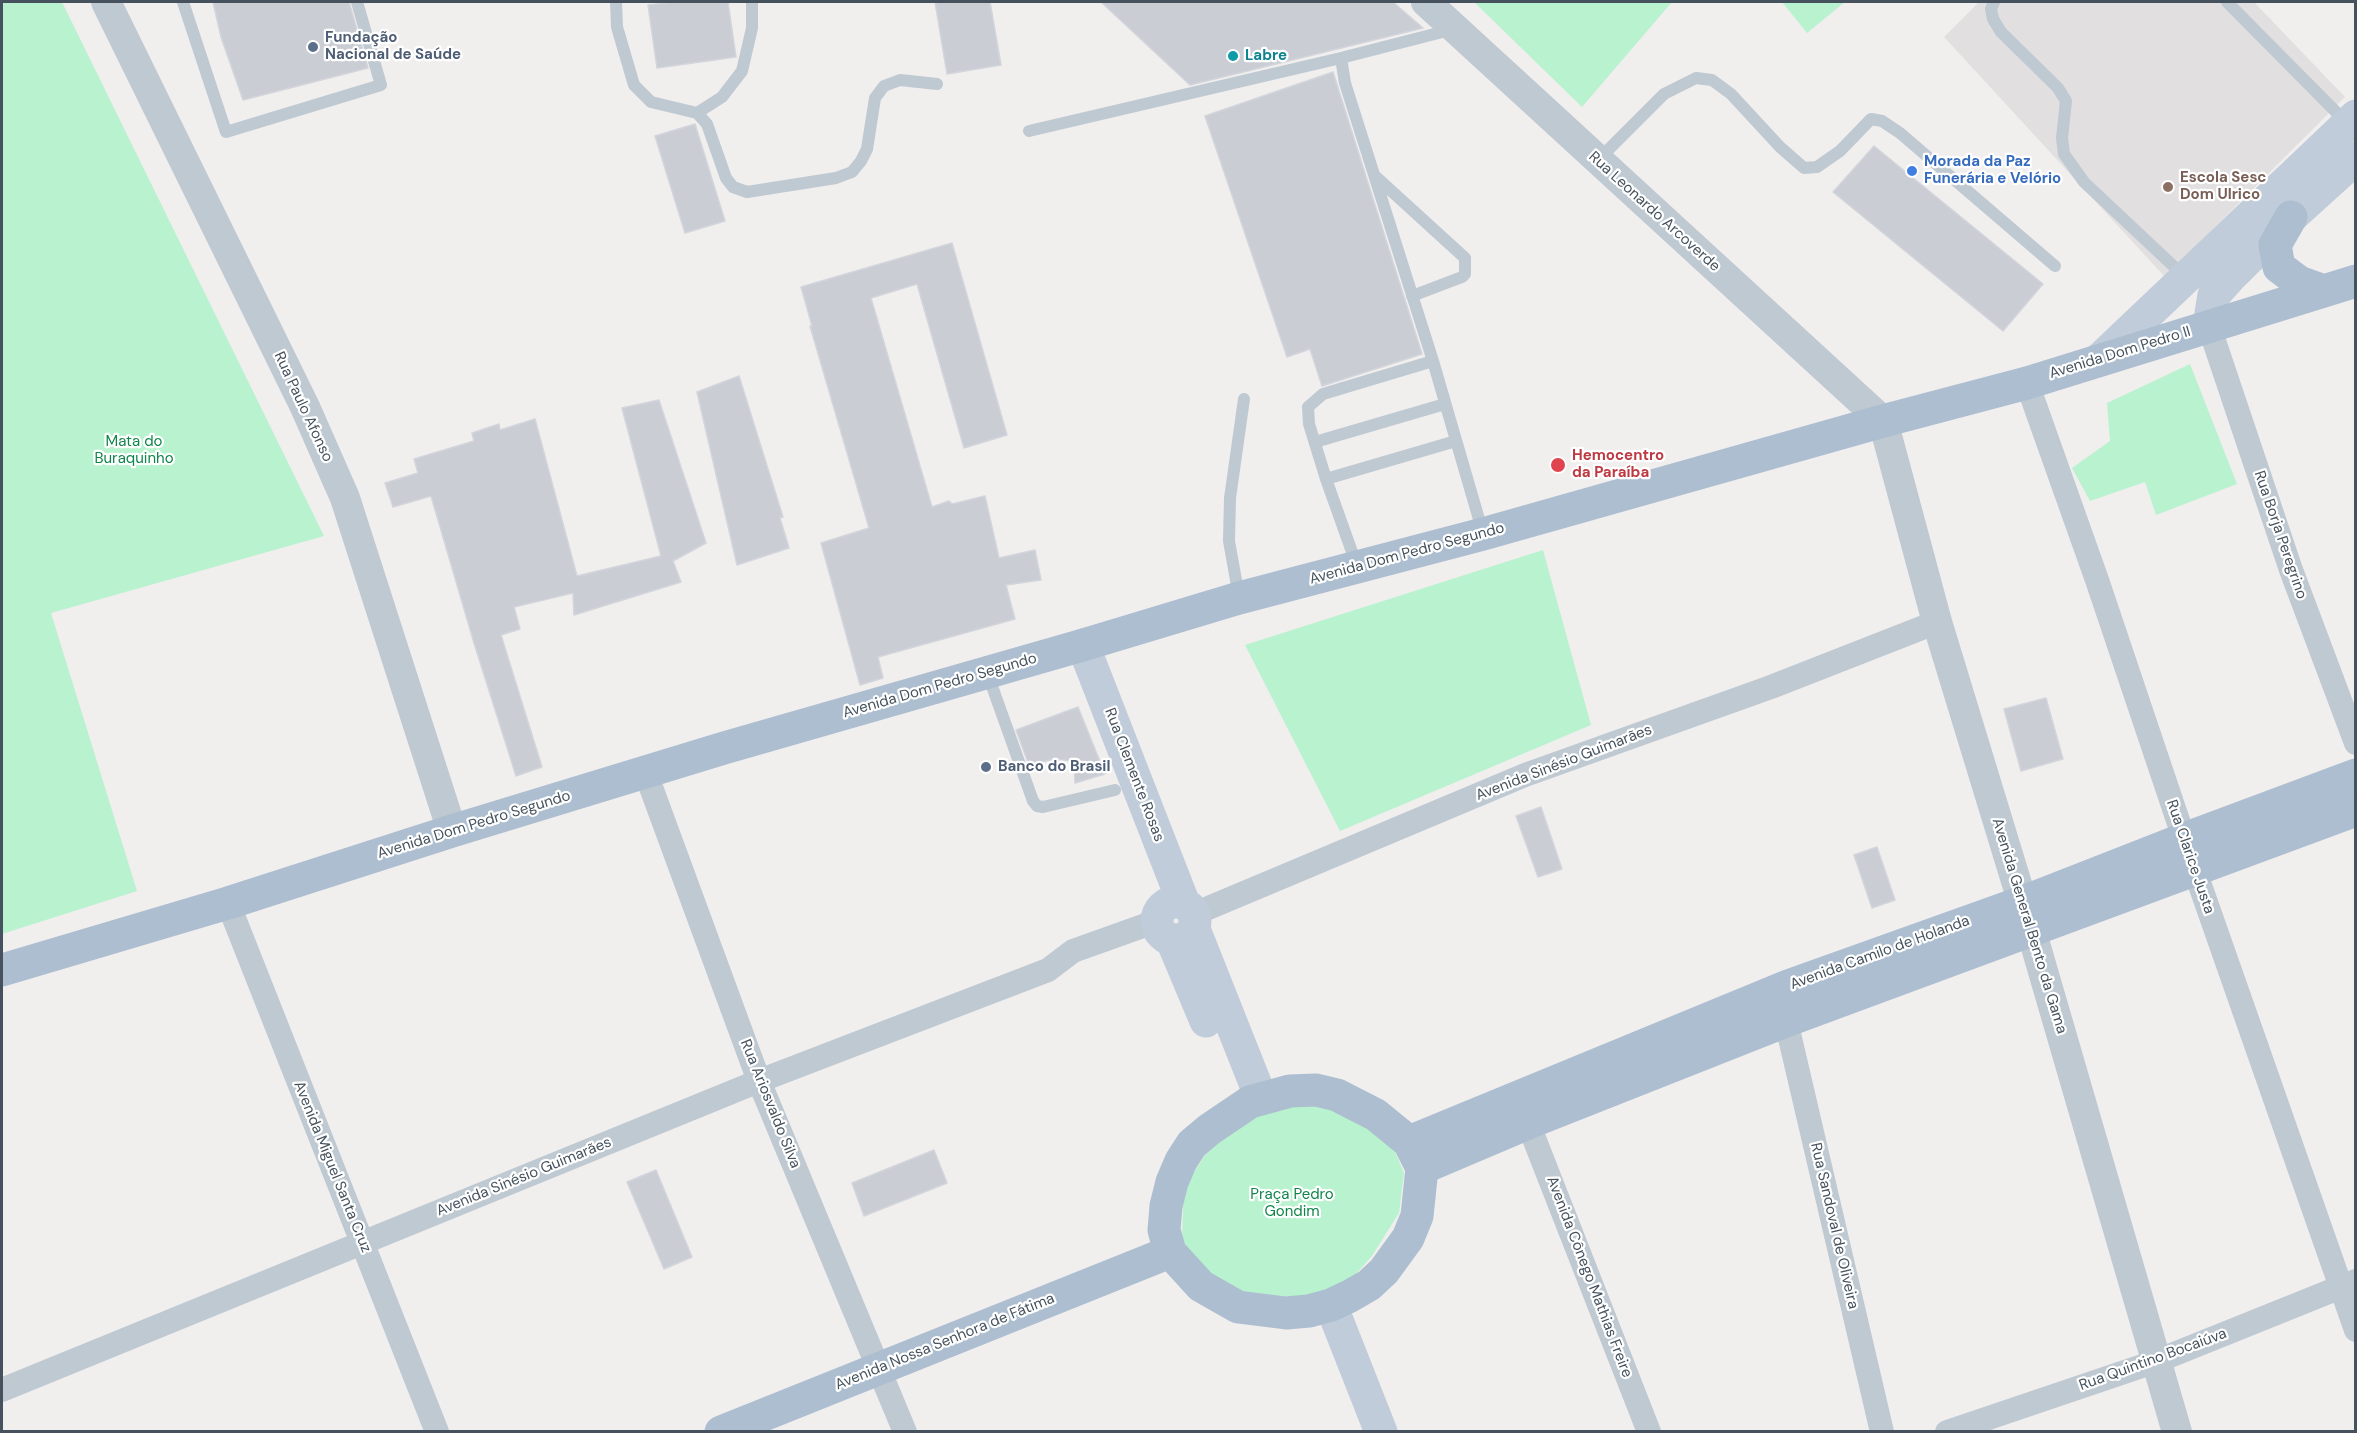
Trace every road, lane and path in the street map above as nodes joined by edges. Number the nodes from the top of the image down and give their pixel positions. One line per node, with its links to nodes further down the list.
1 (106, 2): 45 (street, Rua Paulo Afonso)
2 (183, 2): 3 (lane)
3 (357, 2)
4 (615, 2): 12 (lane)
5 (752, 2): 12 (lane)
6 (1425, 2): 9 (street, Rua Leonardo Arcoverde)
7 (1994, 2): 20 (lane)
8 (2227, 2): 13 (lane)
9 (1455, 29): 10 (lane); 16 (street, Rua Leonardo Arcoverde)
10 (1341, 58): 14 (lane); 17 (lane)
11 (937, 84): 12 (lane)
12 (697, 113)
13 (2352, 120): 20 (main road)
14 (1029, 131)
15 (2355, 158): 18 (main road)
16 (1597, 161): 19 (lane); 30 (street, Rua Leonardo Arcoverde)
17 (1374, 175): 23 (lane); 23 (lane)
18 (2291, 217): 22 (main road); 24 (main road)
19 (2055, 266)
20 (2185, 278): 25 (main road)
21 (2355, 281): 22 (main road, Avenida Dom Pedro II)
22 (2324, 291): 24 (main road, Avenida Dom Pedro II)
23 (1412, 296): 26 (lane)
24 (2209, 326): 25 (main road, Avenida Dom Pedro II); 40 (street, Rua Borja Peregrino)
25 (2098, 360): 27 (main road, Avenida Dom Pedro II)
26 (1433, 361): 29 (lane); 32 (lane)
27 (2027, 383): 30 (main road, Avenida Dom Pedro II); 46 (street, Rua Clarice Justa)
28 (1244, 399): 36 (lane)
29 (1445, 404): 31 (lane); 32 (lane)
30 (1883, 421): 34 (main road, Avenida Dom Pedro Segundo); 37 (street, Avenida General Bento da Gama)
31 (1456, 441): 33 (lane); 34 (lane)
32 (1315, 442): 33 (lane)
33 (1326, 479): 35 (lane)
34 (1483, 534): 35 (main road, Avenida Dom Pedro Segundo)
35 (1357, 568): 36 (main road, Avenida Dom Pedro Segundo)
36 (1239, 598): 38 (main road, Avenida Dom Pedro Segundo)
37 (1937, 621): 48 (street, Avenida General Bento da Gama); 49 (street, Avenida Sinésio Guimarães)
38 (1075, 648): 39 (main road, Avenida Dom Pedro Segundo); 43 (main road, Rua Clemente Rosas); 49 (main road, Rua Clemente Rosas)
39 (987, 671): 41 (main road, Avenida Dom Pedro Segundo); 43 (lane)
40 (2355, 743)
41 (645, 771): 45 (main road, Avenida Dom Pedro Segundo); 52 (street, Rua Ariosvaldo Silva)
42 (2355, 775): 46 (main road, Avenida Camilo de Holanda)
43 (1115, 789): 49 (main road, Rua Clemente Rosas)
44 (2355, 810): 46 (main road, Avenida Camilo de Holanda)
45 (452, 831): 47 (main road, Avenida Dom Pedro Segundo)
46 (2189, 854): 48 (main road, Avenida Camilo de Holanda); 58 (street, Rua Clarice Justa)
47 (228, 903): 50 (main road, Avenida Dom Pedro Segundo); 56 (street, Avenida Miguel Santa Cruz)
48 (2027, 916): 51 (main road, Avenida Camilo de Holanda); 55 (main road, Avenida Camilo de Holanda); 61 (street, Avenida General Bento da Gama)
49 (1175, 922): 52 (street, Avenida Sinésio Guimarães); 53 (main road, Rua Clemente Rosas)
50 (2, 970)
51 (1786, 1021): 54 (main road, Avenida Camilo de Holanda); 69 (street, Rua Sandoval de Oliveira)
52 (759, 1081): 56 (street, Avenida Sinésio Guimarães); 62 (street, Rua Ariosvaldo Silva)
53 (1252, 1102): 55 (main road); 57 (main road)
54 (1528, 1123): 55 (main road, Avenida Camilo de Holanda); 68 (street, Avenida Cônego Mathias Freire)
55 (1415, 1155): 59 (main road)
56 (362, 1243): 63 (street, Avenida Sinésio Guimarães); 64 (street, Avenida Miguel Santa Cruz)
57 (1170, 1252): 59 (main road); 62 (main road, Avenida Nossa Senhora de Fátima)
58 (2348, 1284): 60 (street, Rua Clarice Justa); 61 (street, Rua Quintino Bocaiúva)
59 (1331, 1305): 67 (main road)
60 (2355, 1330)
61 (2157, 1361): 70 (street, Rua Quintino Bocaiúva); 71 (street, Avenida General Bento da Gama)
62 (879, 1368): 65 (main road, Avenida Nossa Senhora de Fátima); 66 (street, Rua Ariosvaldo Silva)
63 (2, 1390)
64 (438, 1431)
65 (721, 1431)
66 (905, 1431)
67 (1381, 1431)
68 (1649, 1431)
69 (1882, 1431)
70 (1947, 1431)
71 (2177, 1431)

